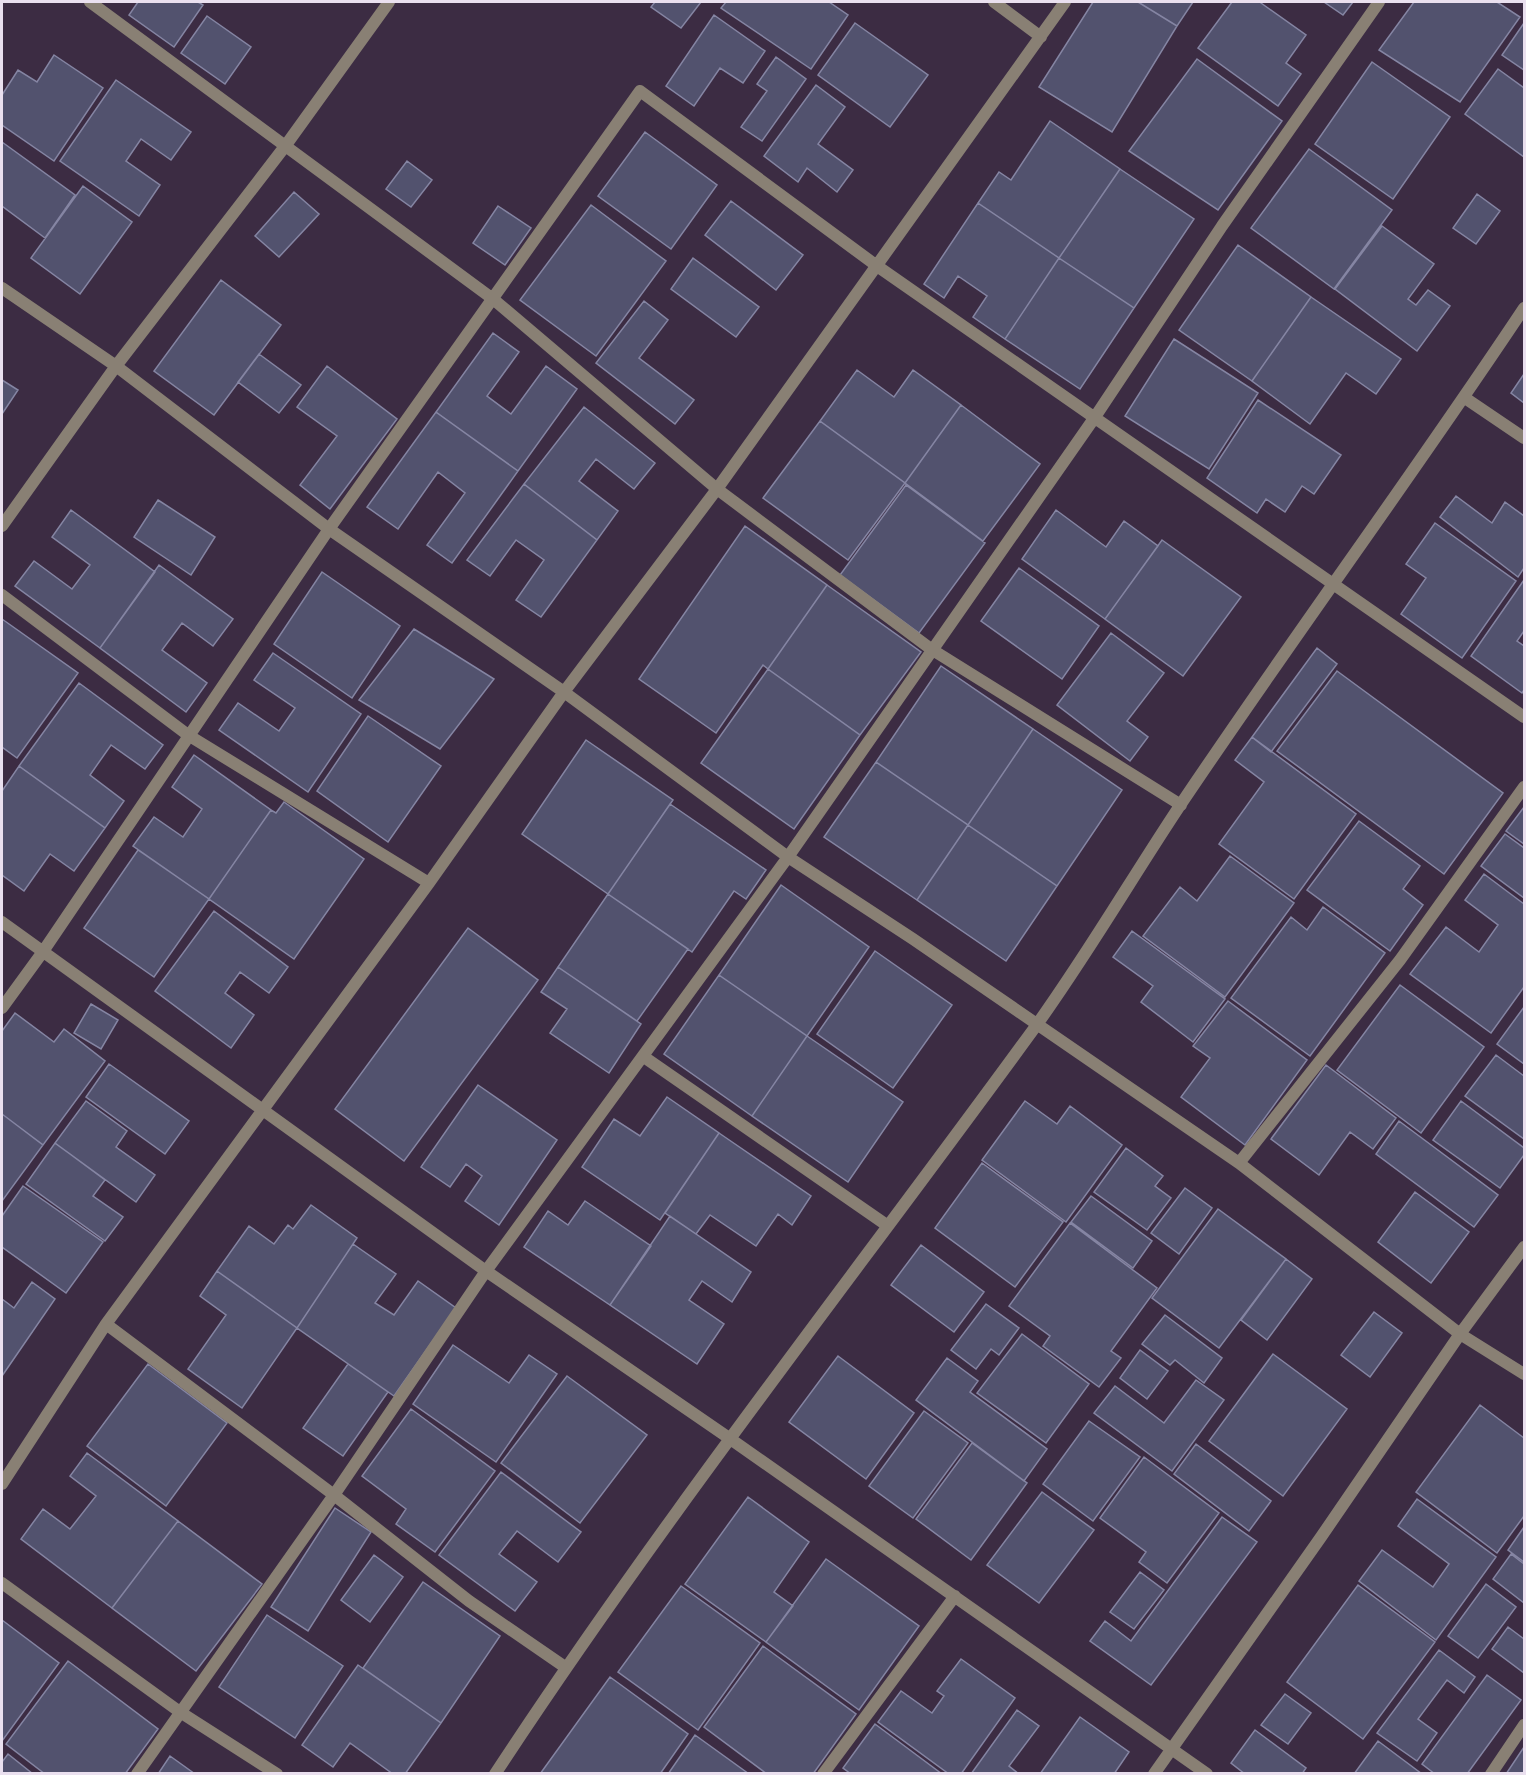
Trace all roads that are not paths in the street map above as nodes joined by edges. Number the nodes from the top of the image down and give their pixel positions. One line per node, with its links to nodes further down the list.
1 (90, 2): 7 (street)
2 (389, 2): 7 (street)
3 (994, 2): 6 (street)
4 (1065, 2): 6 (street)
5 (1379, 2): 14 (street)
6 (1041, 37): 8 (street)
7 (286, 145): 10 (street); 12 (street)
8 (877, 266): 10 (street); 14 (street); 16 (street)
9 (2, 288): 12 (street)
10 (493, 299): 16 (street); 18 (street)
11 (1524, 309): 13 (street)
12 (116, 366): 17 (street); 18 (street)
13 (1465, 398): 15 (street); 19 (street)
14 (1095, 417): 19 (street); 21 (street)
15 (1524, 438)
16 (717, 489): 21 (street); 22 (street)
17 (2, 526)
18 (329, 529): 22 (street); 24 (street)
19 (1334, 584): 23 (street); 26 (street)
20 (2, 595): 24 (street)
21 (931, 650): 26 (street); 27 (street)
22 (564, 692): 27 (street); 28 (street)
23 (1524, 717)
24 (188, 735): 28 (street); 30 (street)
25 (1524, 788): 35 (street)
26 (1181, 805): 32 (street)
27 (788, 857): 32 (street); 33 (street)
28 (429, 883): 34 (street)
29 (2, 922): 30 (street)
30 (42, 953): 31 (street); 34 (street)
31 (2, 1008)
32 (1037, 1024): 35 (street); 36 (street)
33 (644, 1057): 36 (street); 38 (street)
34 (262, 1109): 38 (street); 39 (street)
35 (1239, 1163): 40 (street)
36 (888, 1226): 42 (street)
37 (1524, 1247): 40 (street)
38 (486, 1272): 42 (street); 44 (street)
39 (106, 1324): 43 (street); 44 (street)
40 (1460, 1334): 41 (street); 50 (street)
41 (1524, 1374)
42 (729, 1438): 46 (street); 47 (street)
43 (2, 1484)
44 (334, 1495): 47 (street); 48 (street)
45 (2, 1583): 48 (street)
46 (955, 1596): 50 (street); 54 (street)
47 (565, 1667): 53 (street)
48 (180, 1712): 51 (street); 52 (street)
49 (1524, 1725): 57 (street)
50 (1170, 1748): 55 (street); 56 (street)
51 (137, 1773)
52 (277, 1773)
53 (495, 1773)
54 (823, 1773)
55 (1154, 1773)
56 (1207, 1773)
57 (1491, 1773)

